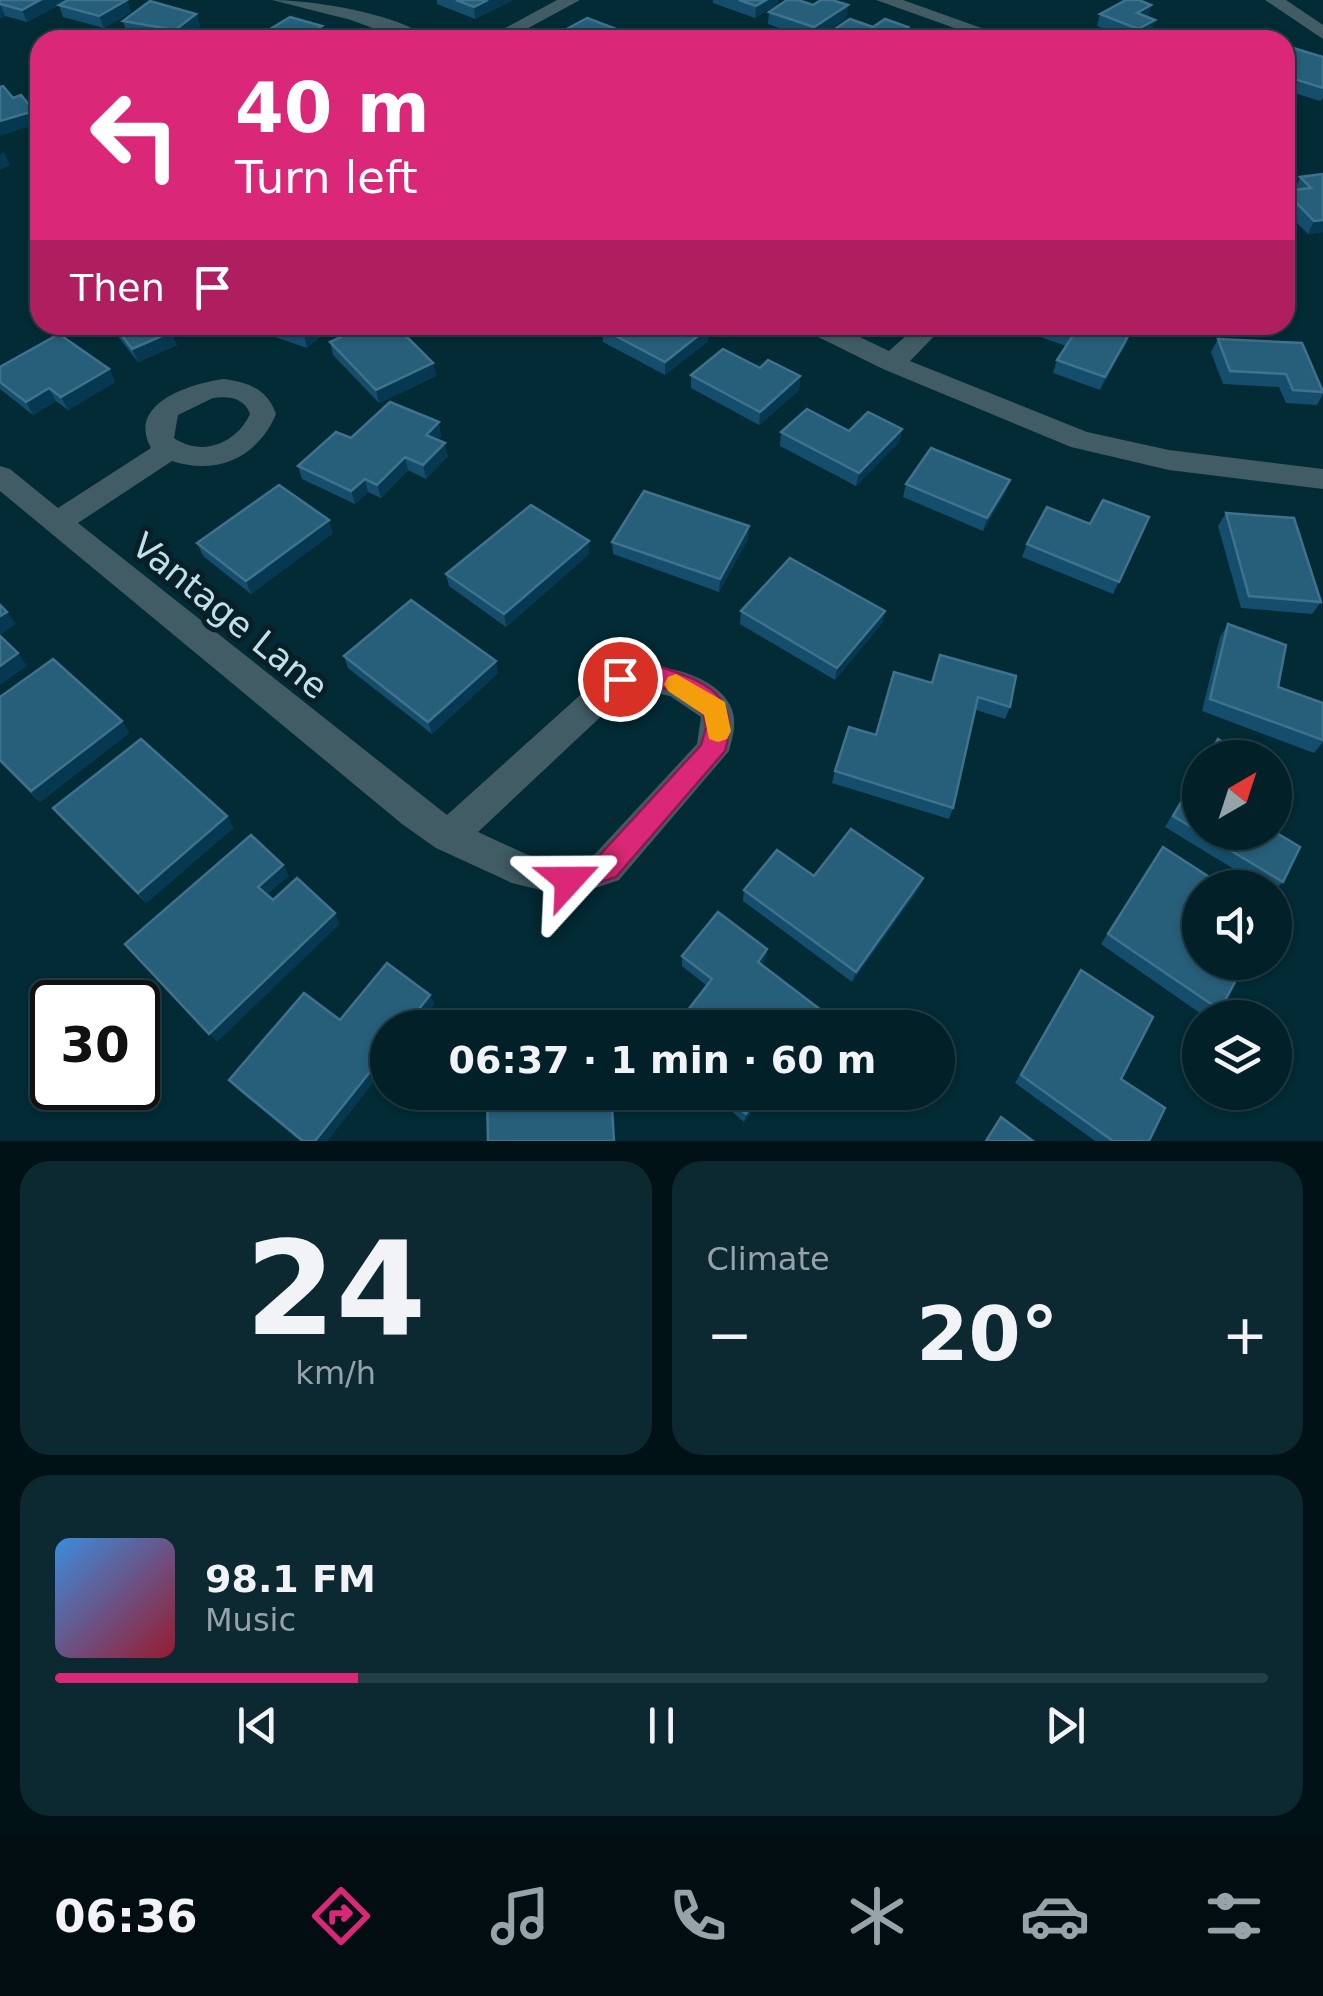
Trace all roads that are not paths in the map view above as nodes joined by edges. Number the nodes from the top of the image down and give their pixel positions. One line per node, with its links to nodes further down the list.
1 (280, 0): 5 (street)
2 (570, 0): 6 (street)
3 (885, 0): 7 (street)
4 (1274, 0): 8 (street)
5 (394, 30)
6 (512, 30)
7 (976, 30)
8 (1323, 33)
9 (837, 335): 11 (street)
10 (922, 335): 11 (street)
11 (892, 363): 14 (street)
12 (169, 450): 15 (street)
13 (0, 476): 15 (street, Vantage Lane)
14 (1323, 479)
15 (56, 523): 16 (street, Vantage Lane)
16 (448, 836): 16 (street, Vantage Lane)

